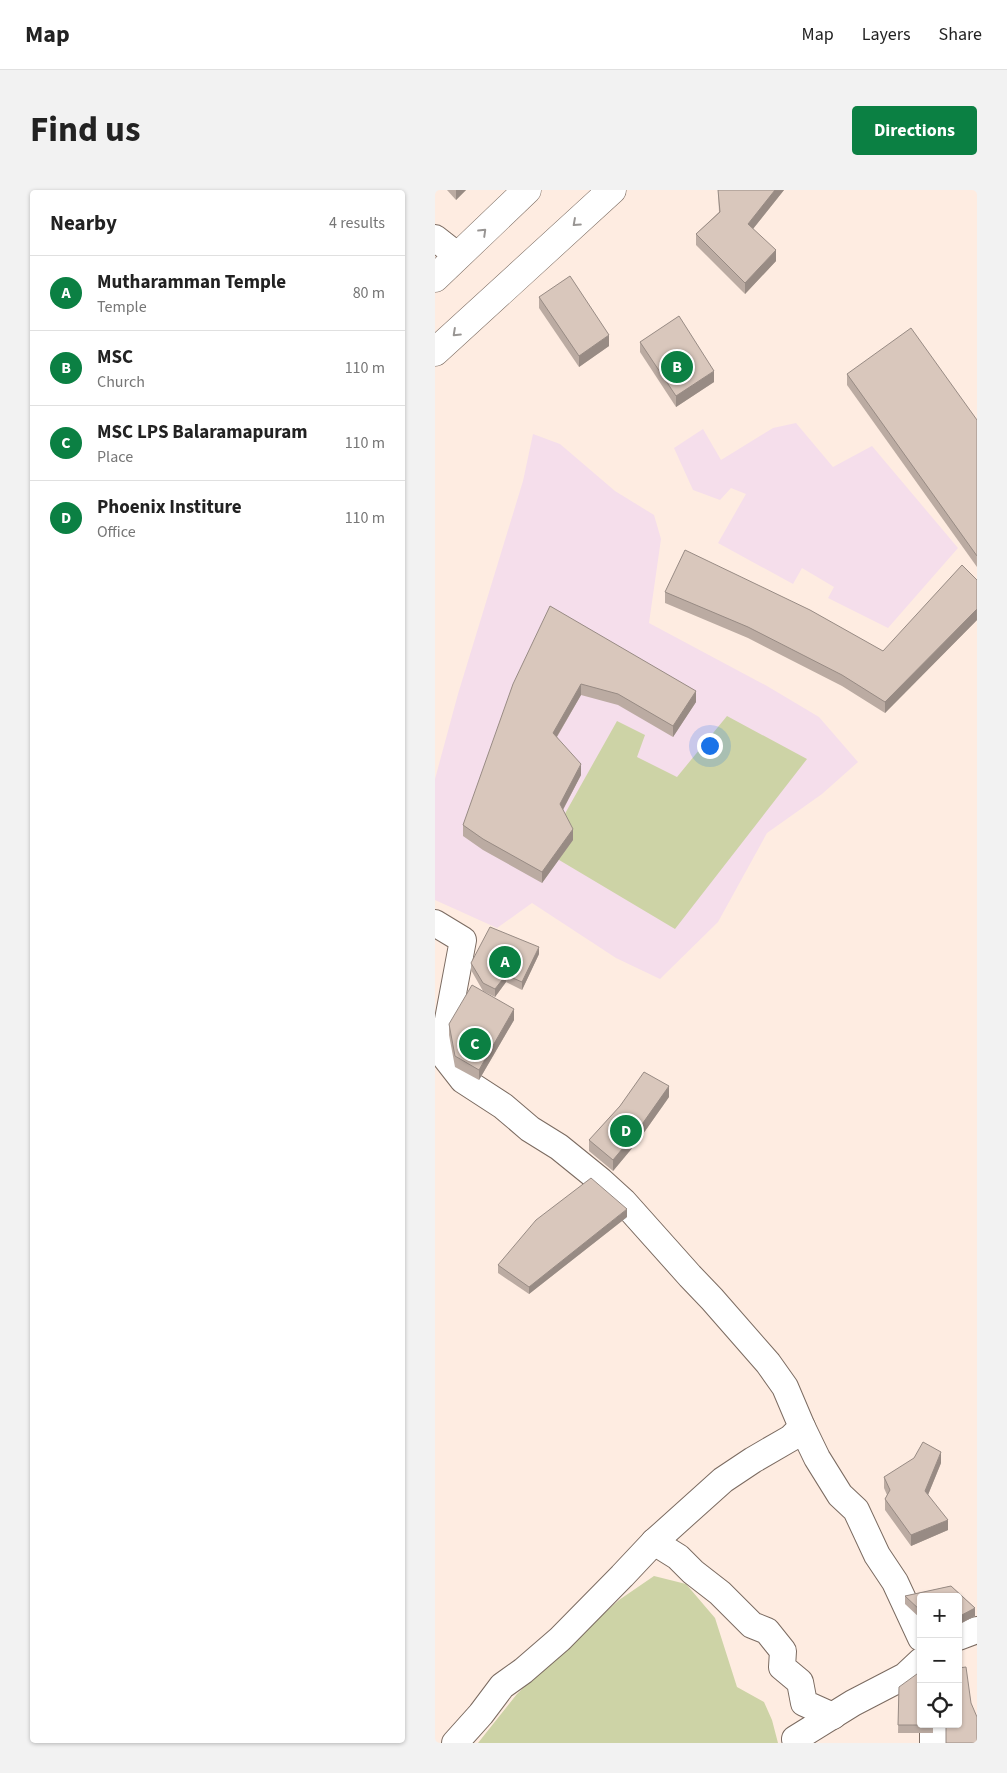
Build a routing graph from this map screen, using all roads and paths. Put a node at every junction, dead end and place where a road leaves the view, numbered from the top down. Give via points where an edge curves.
1 (527, 190) edge
2 (612, 190) edge
3 (435, 238) edge
4 (458, 256) junction
5 (435, 278) edge
6 (435, 352) edge
7 (435, 923) edge
8 (440, 1062) edge
9 (801, 1427) junction
10 (654, 1542) junction
11 (917, 1629) edge
12 (977, 1630) edge
13 (962, 1636) edge
14 (917, 1665) edge
15 (833, 1716) junction
16 (933, 1728) edge
17 (795, 1739) dead end
18 (455, 1743) edge
19 (933, 1743) edge

4 -> 1 main road
2 -> 6 main road
3 - 4 street
4 - 5 main road
7 - 8 street via 463,940
8 - 9 street via 503,1106 529,1129 559,1147 623,1201 768,1362 785,1387
9 - 10 street via 791,1438 723,1480
9 - 11 street via 840,1495 856,1510
10 - 15 street via 678,1557 721,1593 752,1625 767,1631 783,1651 782,1667 800,1682 804,1703
10 - 18 street via 560,1638 502,1686
12 - 13 street
14 - 15 street via 905,1676
15 - 17 street
16 - 19 street

